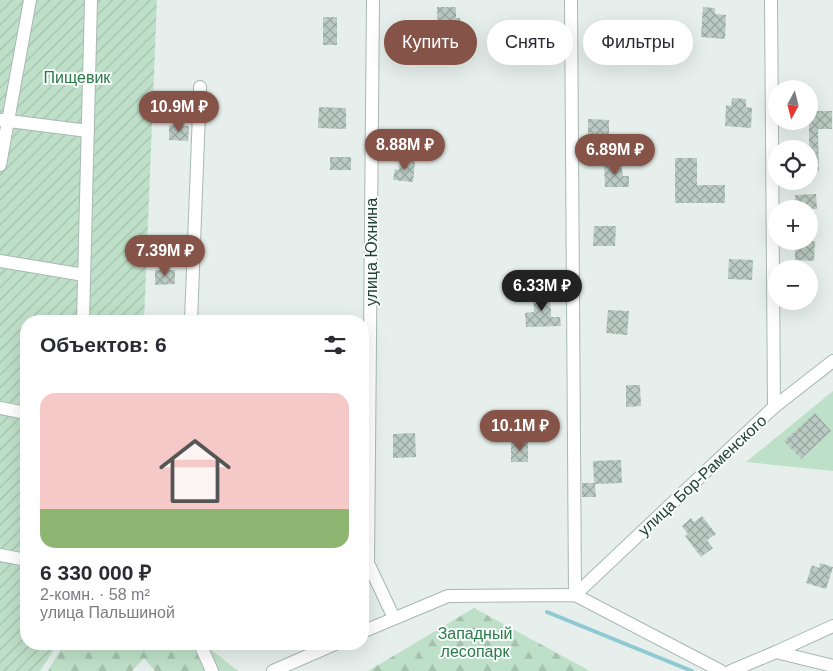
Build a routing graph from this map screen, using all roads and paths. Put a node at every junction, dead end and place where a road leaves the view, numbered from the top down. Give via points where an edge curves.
1 (30, 0) edge
2 (91, 0) edge
3 (373, 0) edge
4 (571, 0) edge
5 (771, 0) edge
6 (200, 87) dead end
7 (4, 121) edge
8 (88, 131) junction
9 (0, 165) edge
10 (0, 261) edge
11 (84, 275) junction
12 (83, 315) edge
13 (191, 315) edge
14 (833, 361) edge
15 (774, 407) junction
16 (0, 408) edge
17 (20, 412) edge
18 (369, 450) edge
19 (0, 555) edge
20 (20, 559) edge
21 (369, 565) edge
22 (575, 595) junction
23 (394, 618) junction
24 (833, 626) edge
25 (369, 629) edge
26 (203, 650) edge
27 (321, 650) edge
28 (776, 652) junction
29 (833, 666) edge
30 (212, 671) edge
31 (273, 671) edge
32 (720, 671) edge
33 (730, 671) edge

1 - 7 street
2 - 8 street
3 - 18 street, улица Юхнина
4 - 22 street
5 - 15 street
6 - 13 street
7 - 8 street
7 - 9 street
8 - 11 street
10 - 11 street
11 - 12 street
14 - 15 street, улица Бор-Раменского
15 - 22 street, улица Бор-Раменского
16 - 17 street
19 - 20 street
21 - 23 street, улица Юхнина
22 - 23 street via 448,596
22 - 32 street
23 - 25 street
24 - 28 street
26 - 30 street
27 - 31 street
28 - 29 street
28 - 33 street

